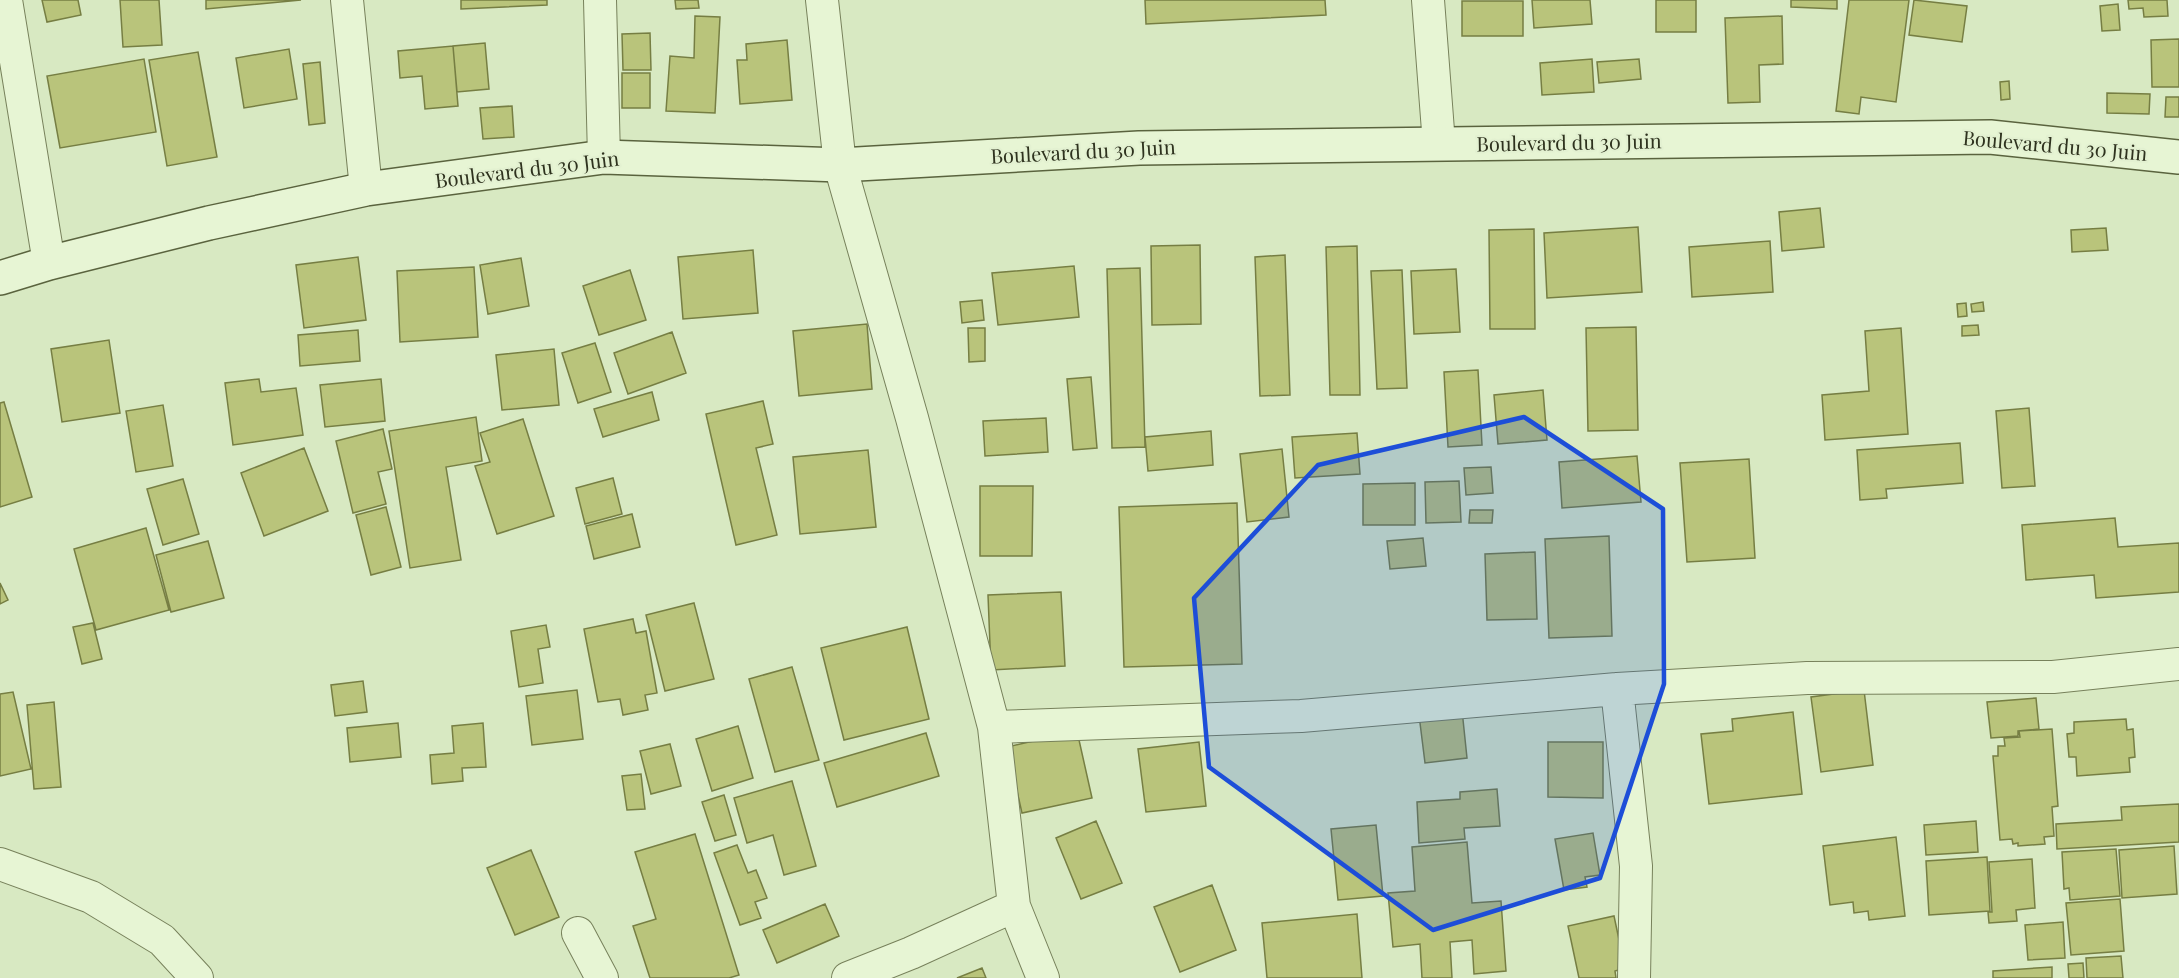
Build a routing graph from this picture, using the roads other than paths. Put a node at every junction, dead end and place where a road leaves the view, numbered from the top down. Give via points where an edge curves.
1 (6, 0) edge
2 (347, 0) edge
3 (600, 0) edge
4 (822, 0) edge
5 (1428, 0) edge
6 (1439, 144) junction
7 (604, 157) junction
8 (2179, 157) edge
9 (840, 165) junction
10 (366, 189) junction
11 (50, 262) junction
12 (0, 278) edge
13 (2179, 664) edge
14 (1617, 689) junction
15 (994, 727) junction
16 (0, 864) edge
17 (1014, 906) junction
18 (578, 933) dead end
19 (197, 978) edge
20 (602, 978) edge
21 (848, 978) edge
22 (1043, 978) edge
23 (1634, 978) edge

1 - 11 street
2 - 10 street
3 - 7 street
4 - 9 street
5 - 6 street
6 - 8 street, Boulevard du 30 Juin via 1990,137
6 - 9 street, Boulevard du 30 Juin via 1139,148
7 - 9 street, Boulevard du 30 Juin
7 - 10 street, Boulevard du 30 Juin
9 - 15 street
10 - 11 street, Boulevard du 30 Juin
11 - 12 street, Boulevard du 30 Juin
13 - 14 street via 2053,677 1807,678
14 - 15 street via 1301,716
14 - 23 street via 1636,866
15 - 17 street
16 - 19 street via 91,897 162,940
17 - 21 street
17 - 22 street
18 - 20 street

